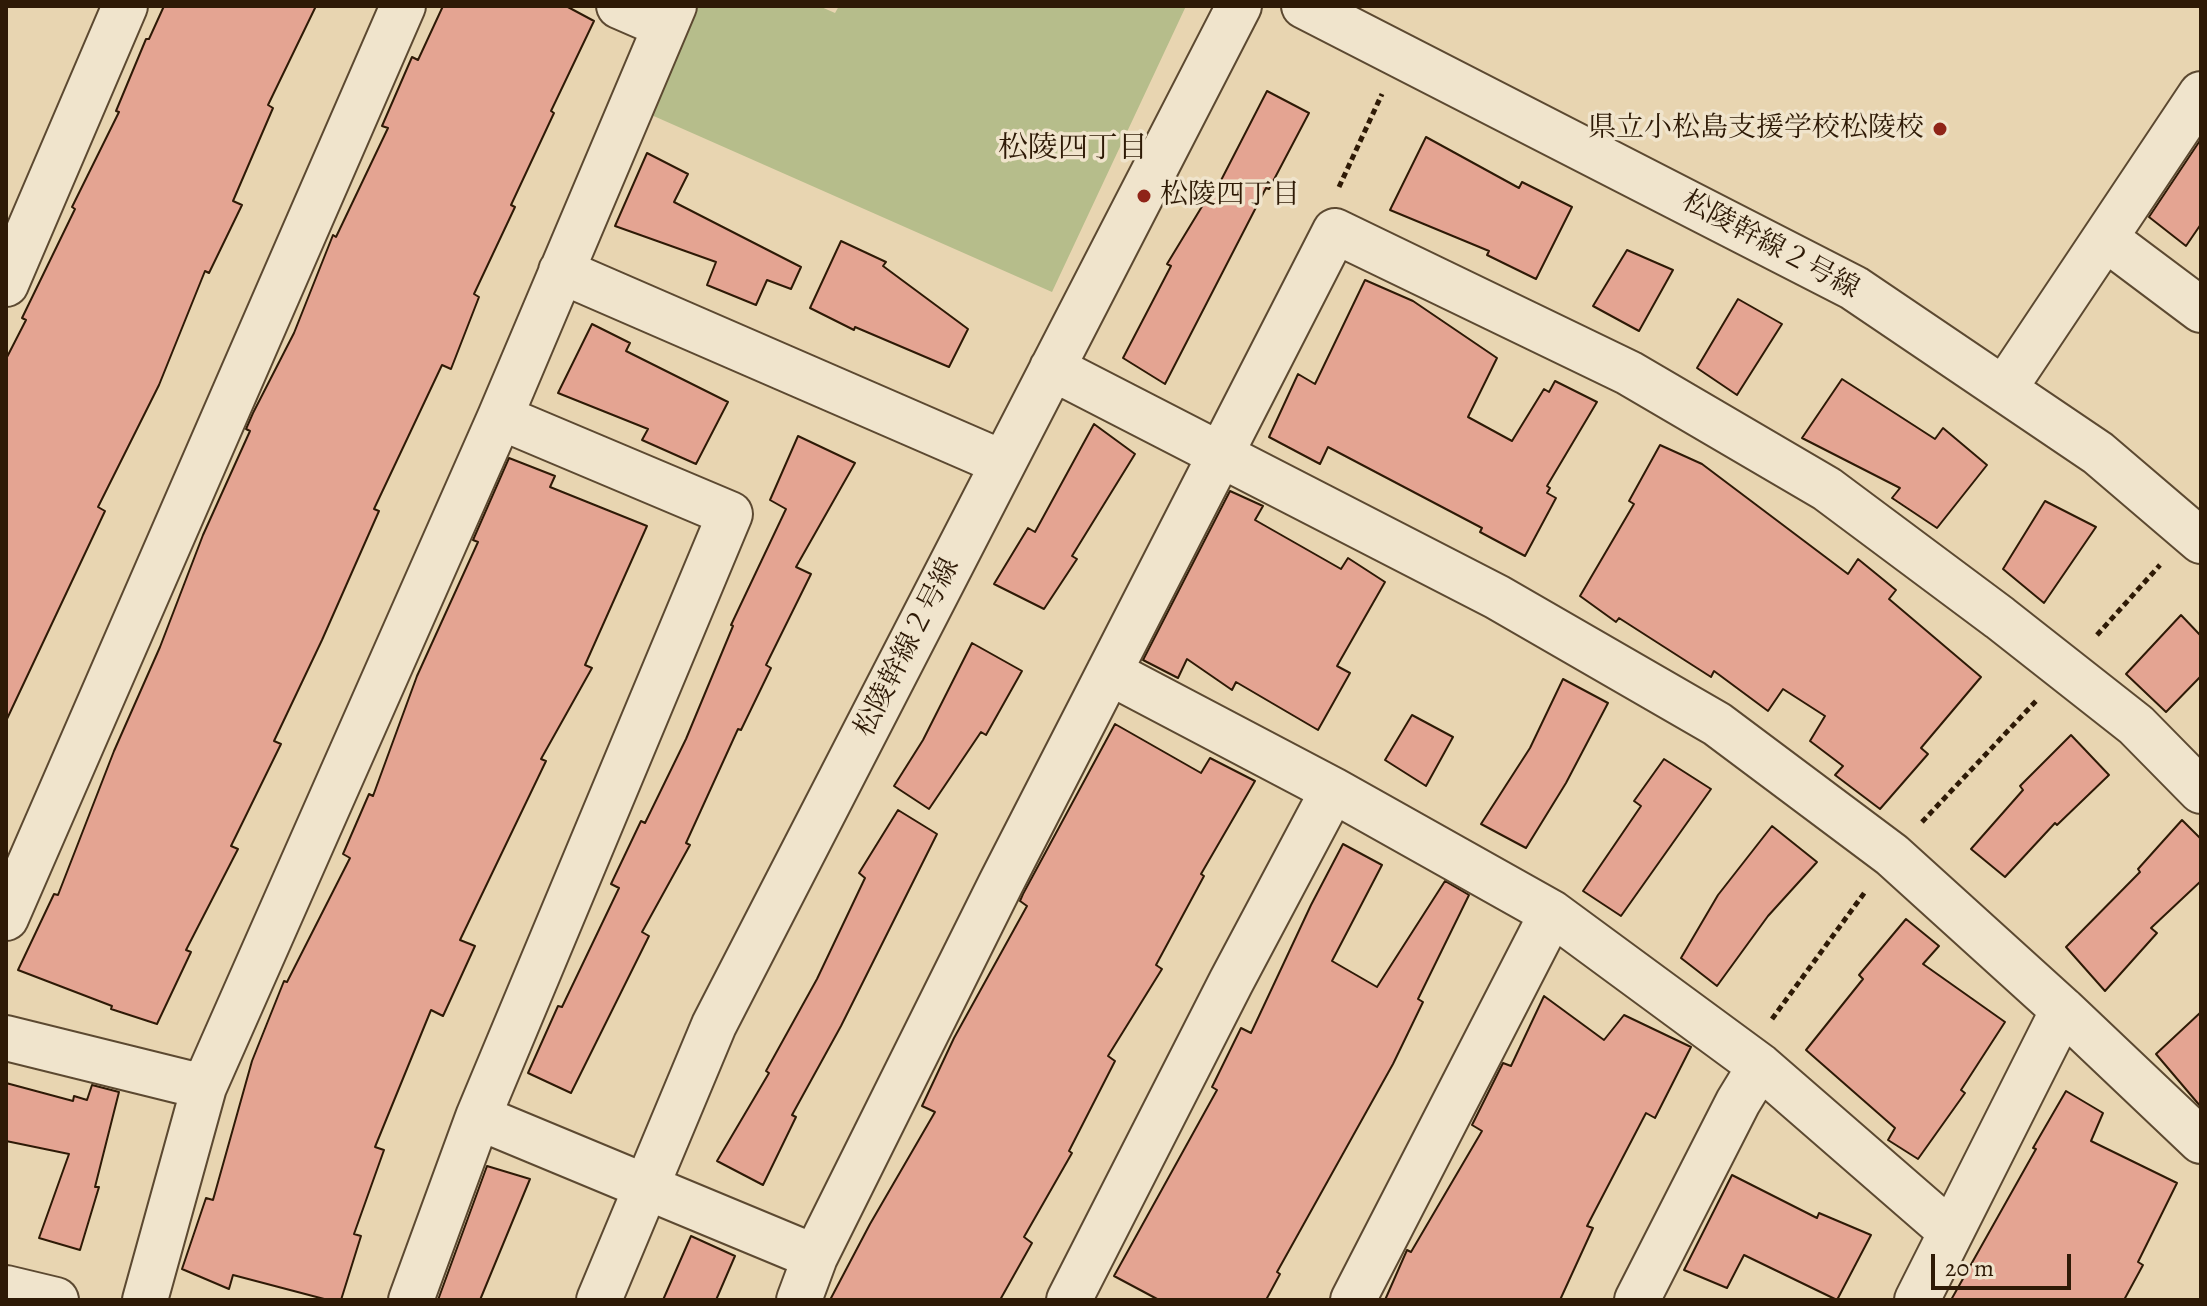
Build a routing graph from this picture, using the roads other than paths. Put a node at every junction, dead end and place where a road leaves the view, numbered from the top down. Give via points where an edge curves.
1 (125, 6) edge
2 (403, 6) edge
3 (619, 6) edge
4 (1239, 6) edge
5 (1304, 6) edge
6 (669, 16) edge
7 (2201, 94) edge
8 (2105, 238) junction
9 (561, 271) junction
10 (6, 284) edge
11 (2201, 310) edge
12 (1052, 368) junction
13 (2004, 389) junction
14 (500, 417) junction
15 (1220, 452) junction
16 (1003, 463) junction
17 (2196, 536) edge
18 (1109, 672) junction
19 (1333, 790) junction
20 (2201, 791) edge
21 (1552, 913) junction
22 (6, 918) edge
23 (2063, 1010) junction
24 (6, 1038) edge
25 (1760, 1066) junction
26 (204, 1087) junction
27 (478, 1117) junction
28 (2201, 1141) edge
29 (646, 1188) junction
30 (1951, 1232) junction
31 (815, 1257) junction
32 (6, 1288) edge
33 (56, 1300) edge
34 (145, 1300) edge
35 (411, 1300) edge
36 (599, 1300) edge
37 (799, 1300) edge
38 (1069, 1300) edge
39 (1353, 1300) edge
40 (1637, 1300) edge
41 (1917, 1300) edge

1 - 10 street
2 - 22 street
3 - 6 street
4 - 12 street, 松陵幹線２号線
5 - 13 street, 松陵幹線２号線 via 1854,288
6 - 9 street
7 - 8 street
8 - 11 street
8 - 13 street
9 - 14 street
9 - 16 street
12 - 15 street
12 - 16 street, 松陵幹線２号線
13 - 17 street, 松陵幹線２号線 via 2098,453
14 - 26 street
14 - 27 street via 730,514
15 - 18 street
15 - 20 street via 1335,231 1629,373 1827,489 2136,725
15 - 23 street via 1497,597 1717,724 1892,855
16 - 29 street, 松陵幹線２号線 via 714,1025
18 - 19 street
18 - 31 street
19 - 21 street
19 - 38 street
21 - 25 street
21 - 39 street
23 - 28 street
23 - 30 street
24 - 26 street
25 - 30 street
25 - 40 street
26 - 34 street
27 - 29 street
27 - 35 street
29 - 31 street
29 - 36 street, 松陵幹線２号線
30 - 41 street
31 - 37 street
32 - 33 street

